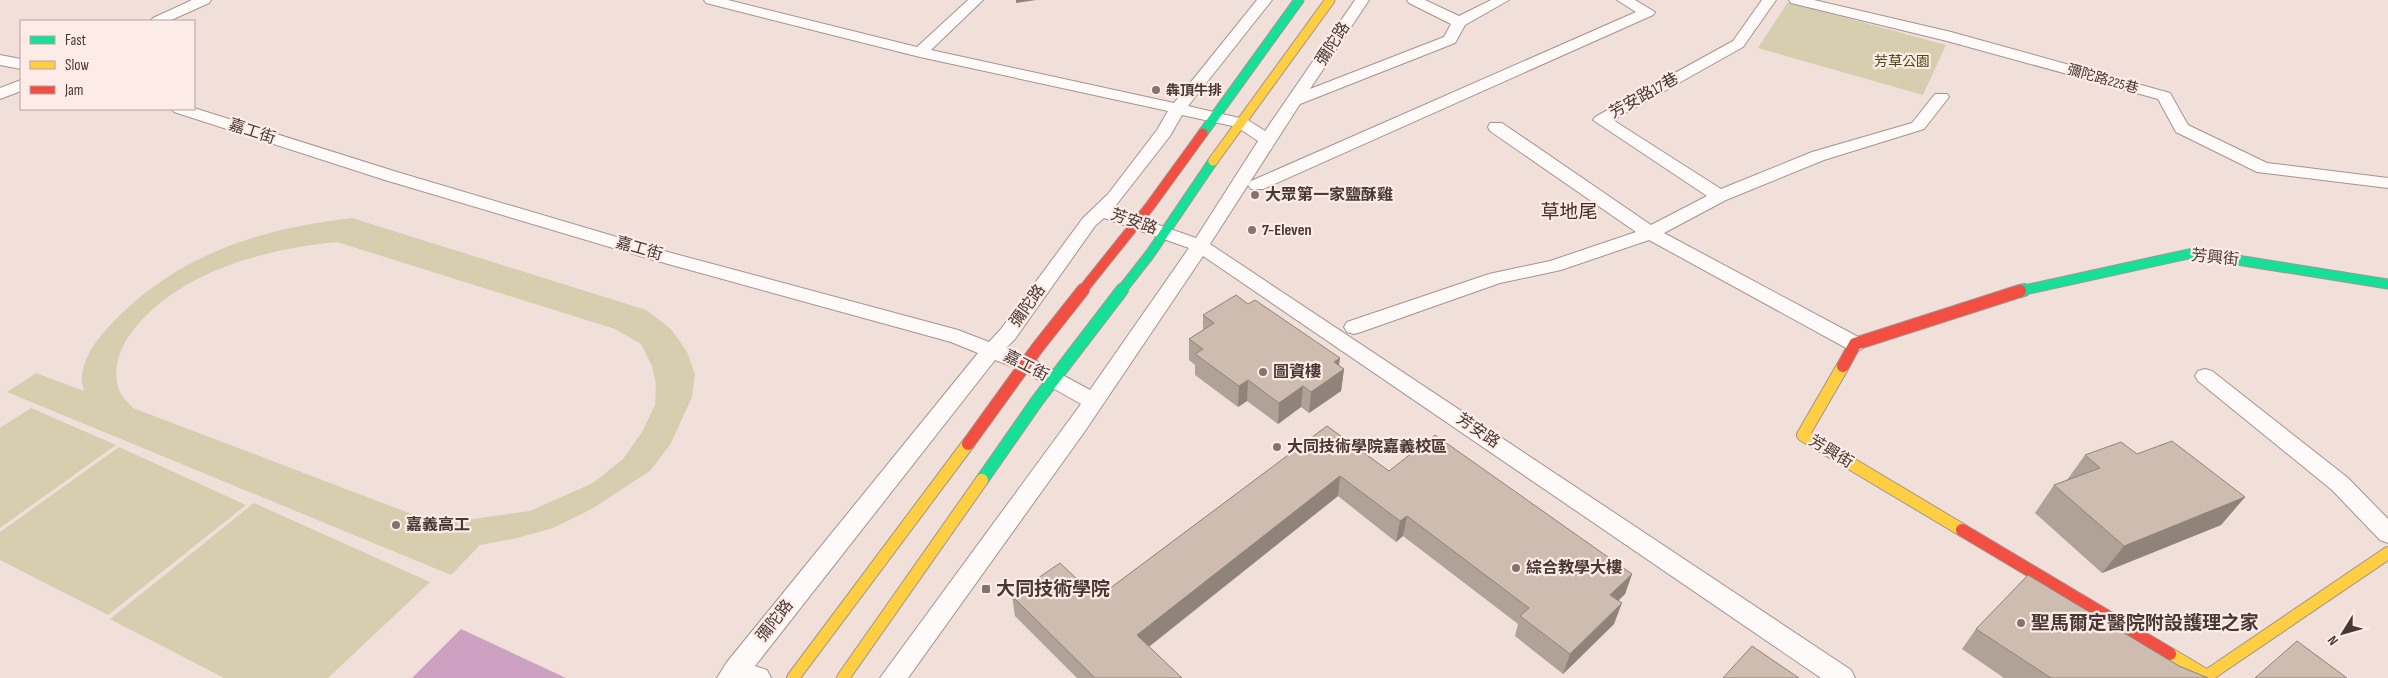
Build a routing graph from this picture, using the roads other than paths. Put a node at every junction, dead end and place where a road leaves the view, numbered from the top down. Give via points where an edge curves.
1 (204, 0) edge
2 (711, 0) edge
3 (976, 0) edge
4 (1265, 0) edge
5 (1299, 0) edge
6 (1330, 0) edge
7 (1362, 0) edge
8 (1414, 0) edge
9 (1502, 0) edge
10 (1624, 0) edge
11 (1768, 0) edge
12 (1796, 0) edge
13 (160, 20) edge
14 (1459, 22) junction
15 (920, 52) junction
16 (0, 60) edge
17 (20, 64) edge
18 (20, 85) edge
19 (0, 94) edge
20 (1941, 97) dead end
21 (1296, 100) junction
22 (1178, 108) junction
23 (183, 110) edge
24 (1215, 117) junction
25 (1242, 123) junction
26 (1496, 127) dead end
27 (1268, 140) junction
28 (2388, 183) edge
29 (1257, 185) dead end
30 (1720, 196) junction
31 (1101, 210) junction
32 (1136, 224) junction
33 (1164, 232) junction
34 (1650, 233) junction
35 (1200, 246) junction
36 (2388, 284) edge
37 (1354, 327) dead end
38 (1855, 344) junction
39 (994, 350) junction
40 (1026, 364) junction
41 (2205, 376) dead end
42 (1054, 380) junction
43 (1093, 401) junction
44 (2388, 534) edge
45 (2388, 553) edge
46 (742, 675) edge
47 (793, 678) edge
48 (843, 678) edge
49 (893, 678) edge
50 (1842, 678) edge

1 - 13 street
2 - 15 street
3 - 15 street
4 - 22 street, 彌陀路
5 - 24 street, 彌陀路
6 - 25 street, 彌陀路
7 - 21 street, 彌陀路
8 - 14 street
9 - 14 street
10 - 29 street via 1648,12
11 - 30 street, 芳安路17巷 via 1738,44 1601,120
12 - 28 street, 彌陀路225巷 via 1950,37 2164,96 2182,128 2264,168
14 - 21 street via 1450,40
15 - 22 street
16 - 17 street
18 - 19 street
20 - 30 street via 1918,126 1818,156
21 - 27 street, 彌陀路
22 - 24 street
22 - 31 street, 彌陀路 via 1114,198
23 - 39 street, 嘉工街 via 656,255 958,337
24 - 25 street
24 - 32 street, 彌陀路
25 - 27 street
25 - 33 street, 彌陀路
26 - 34 street
27 - 35 street, 彌陀路
30 - 34 street
31 - 32 street, 芳安路
31 - 39 street, 彌陀路
32 - 33 street, 芳安路
32 - 40 street, 彌陀路
33 - 35 street, 芳安路
33 - 42 street, 彌陀路
34 - 37 street via 1554,266 1496,278
34 - 38 street
35 - 43 street, 彌陀路
35 - 50 street, 芳安路
36 - 38 street, 芳興街 via 2193,253 2010,293
38 - 45 street, 芳興街 via 1803,435 2207,676
39 - 40 street, 嘉工街
39 - 46 street, 彌陀路 via 966,380
40 - 42 street, 嘉工街
40 - 47 street, 彌陀路
41 - 44 street via 2340,484
42 - 43 street, 嘉工街
42 - 48 street, 彌陀路
43 - 49 street, 彌陀路

